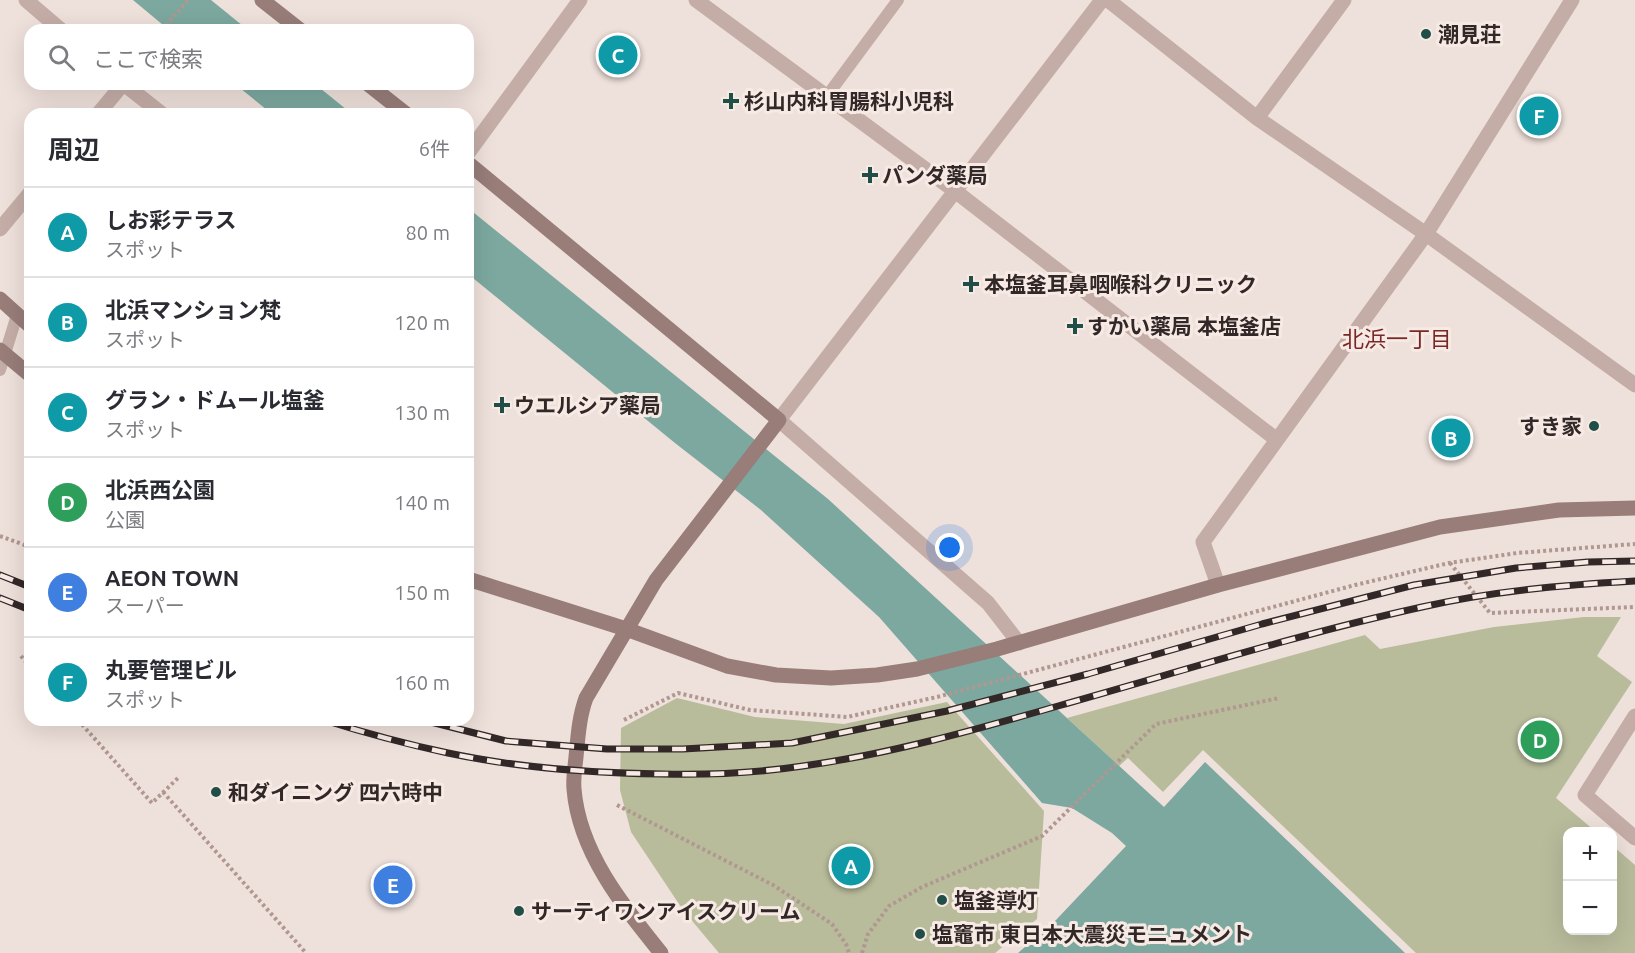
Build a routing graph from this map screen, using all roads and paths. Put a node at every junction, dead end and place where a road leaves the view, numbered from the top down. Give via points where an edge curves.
1 (26, 0) edge
2 (188, 0) edge
3 (262, 0) edge
4 (580, 0) edge
5 (696, 0) edge
6 (898, 0) edge
7 (1102, 0) edge
8 (1108, 0) edge
9 (1344, 0) edge
10 (1572, 0) edge
11 (54, 24) edge
12 (167, 24) edge
13 (292, 24) edge
14 (119, 90) edge
15 (132, 90) edge
16 (376, 90) edge
17 (827, 96) junction
18 (103, 108) edge
19 (154, 108) edge
20 (399, 108) edge
21 (1257, 118) junction
22 (474, 145) edge
23 (474, 168) edge
24 (955, 191) junction
25 (24, 200) edge
26 (0, 229) edge
27 (1426, 234) junction
28 (0, 299) edge
29 (17, 315) junction
30 (24, 321) edge
31 (2, 353) edge
32 (0, 370) edge
33 (24, 370) edge
34 (1635, 385) edge
35 (779, 420) junction
36 (1276, 440) junction
37 (1635, 508) edge
38 (0, 536) edge
39 (1635, 544) edge
40 (24, 545) edge
41 (1449, 563) junction
42 (474, 581) edge
43 (1218, 585) junction
44 (1635, 606) edge
45 (626, 629) junction
46 (1019, 643) junction
47 (21, 657) dead end
48 (24, 660) edge
49 (1279, 698) dead end
50 (1635, 716) edge
51 (624, 720) dead end
52 (83, 726) edge
53 (179, 777) dead end
54 (163, 792) junction
55 (617, 805) dead end
56 (1635, 838) edge
57 (306, 953) edge
58 (661, 953) edge
59 (849, 953) edge
60 (862, 953) edge

1 - 11 street
2 - 12 path
3 - 13 street
4 - 22 street
5 - 17 street
6 - 17 lane
7 - 24 street
8 - 21 street
9 - 21 street
10 - 27 street
14 - 18 street
15 - 19 street
16 - 20 street
17 - 24 street
21 - 27 street
23 - 35 street
24 - 35 street
24 - 36 street
25 - 26 street
27 - 34 street
27 - 36 street
28 - 29 street
29 - 30 street
29 - 31 lane
31 - 32 lane
31 - 33 street
35 - 45 street via 656,580
35 - 46 street via 988,603
36 - 43 street via 1203,542
37 - 43 street via 1559,510 1440,527
38 - 40 path
39 - 41 path via 1517,553
41 - 44 path via 1491,614
41 - 51 path via 847,717 750,710 678,693
42 - 45 street
43 - 46 street
45 - 46 street via 727,666 776,675 831,678 917,669
45 - 58 street via 582,710 574,788 580,824 602,872
47 - 48 path
49 - 60 path via 1156,724 1042,836 889,906 868,934
50 - 56 street via 1585,795
52 - 54 path via 152,803
53 - 54 path
54 - 57 path
55 - 59 path via 773,885 832,924

